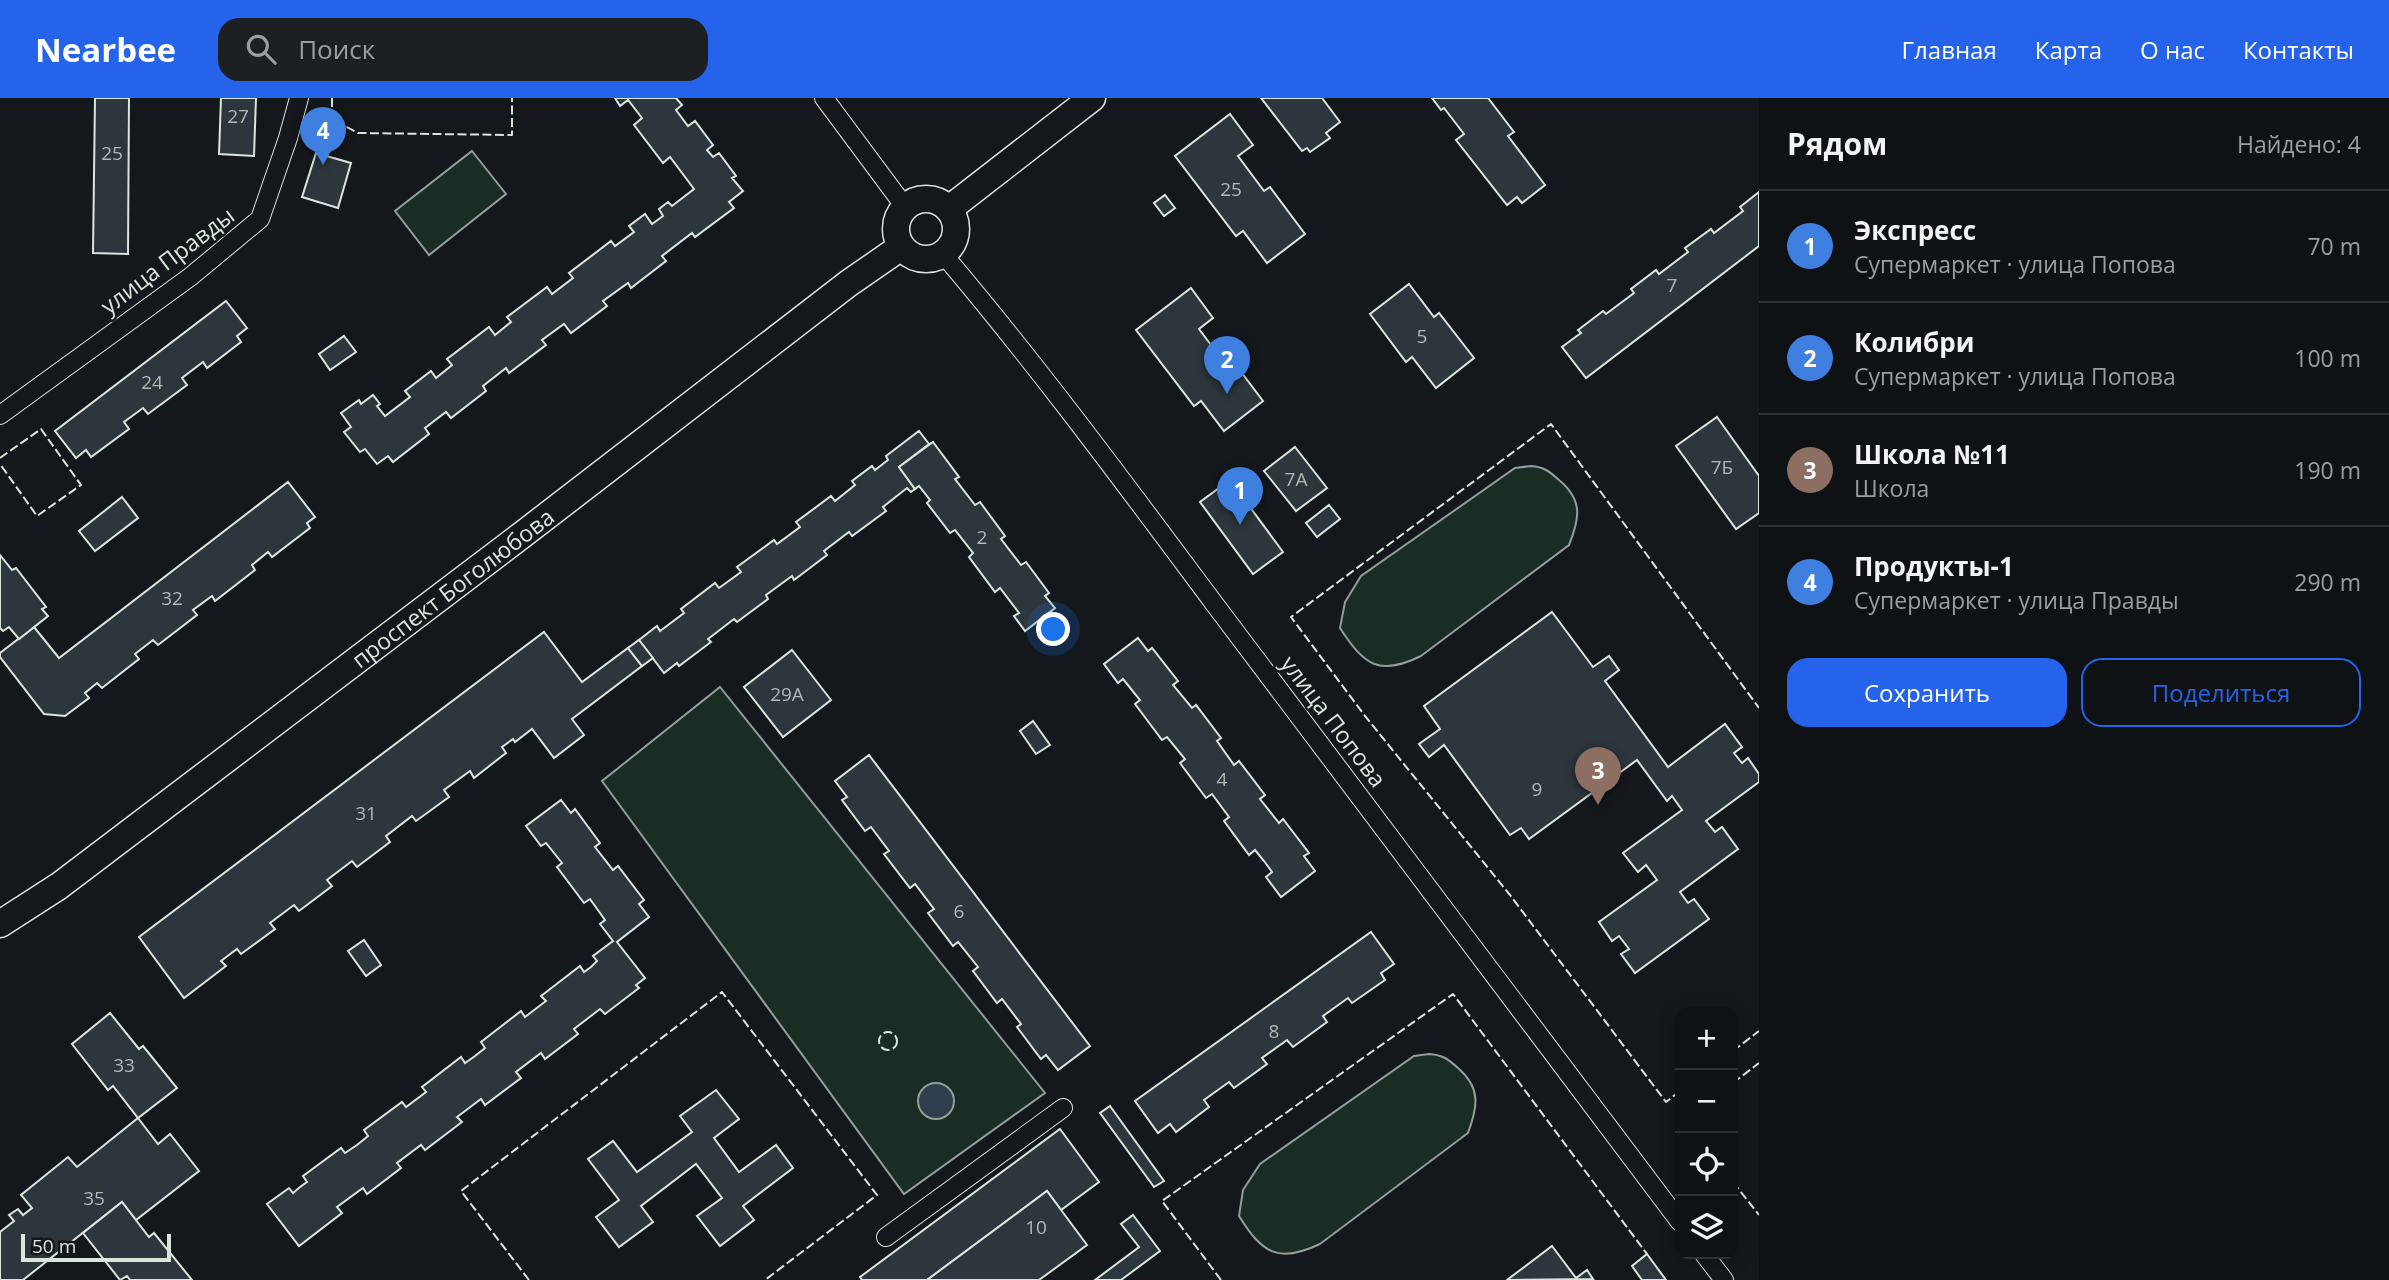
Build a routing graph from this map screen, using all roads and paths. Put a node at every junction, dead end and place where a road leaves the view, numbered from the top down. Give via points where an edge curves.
1 (299, 98) edge
2 (824, 98) edge
3 (1092, 98) edge
4 (905, 207) junction
5 (949, 209) junction
6 (901, 247) junction
7 (943, 254) junction
8 (0, 415) edge
9 (0, 923) edge
10 (1063, 1108) dead end
11 (1675, 1215) edge
12 (886, 1237) dead end
13 (1708, 1259) edge
14 (1724, 1280) edge

1 - 8 street, улица Правды via 260,219
2 - 4 street
3 - 5 main road
4 - 5 main road via 927,199
4 - 6 main road via 895,226
5 - 7 main road via 956,233
6 - 7 main road via 921,259
6 - 9 main road, проспект Боголюбова via 50,893
7 - 11 street, улица Попова via 1166,536
10 - 12 street
13 - 14 street

